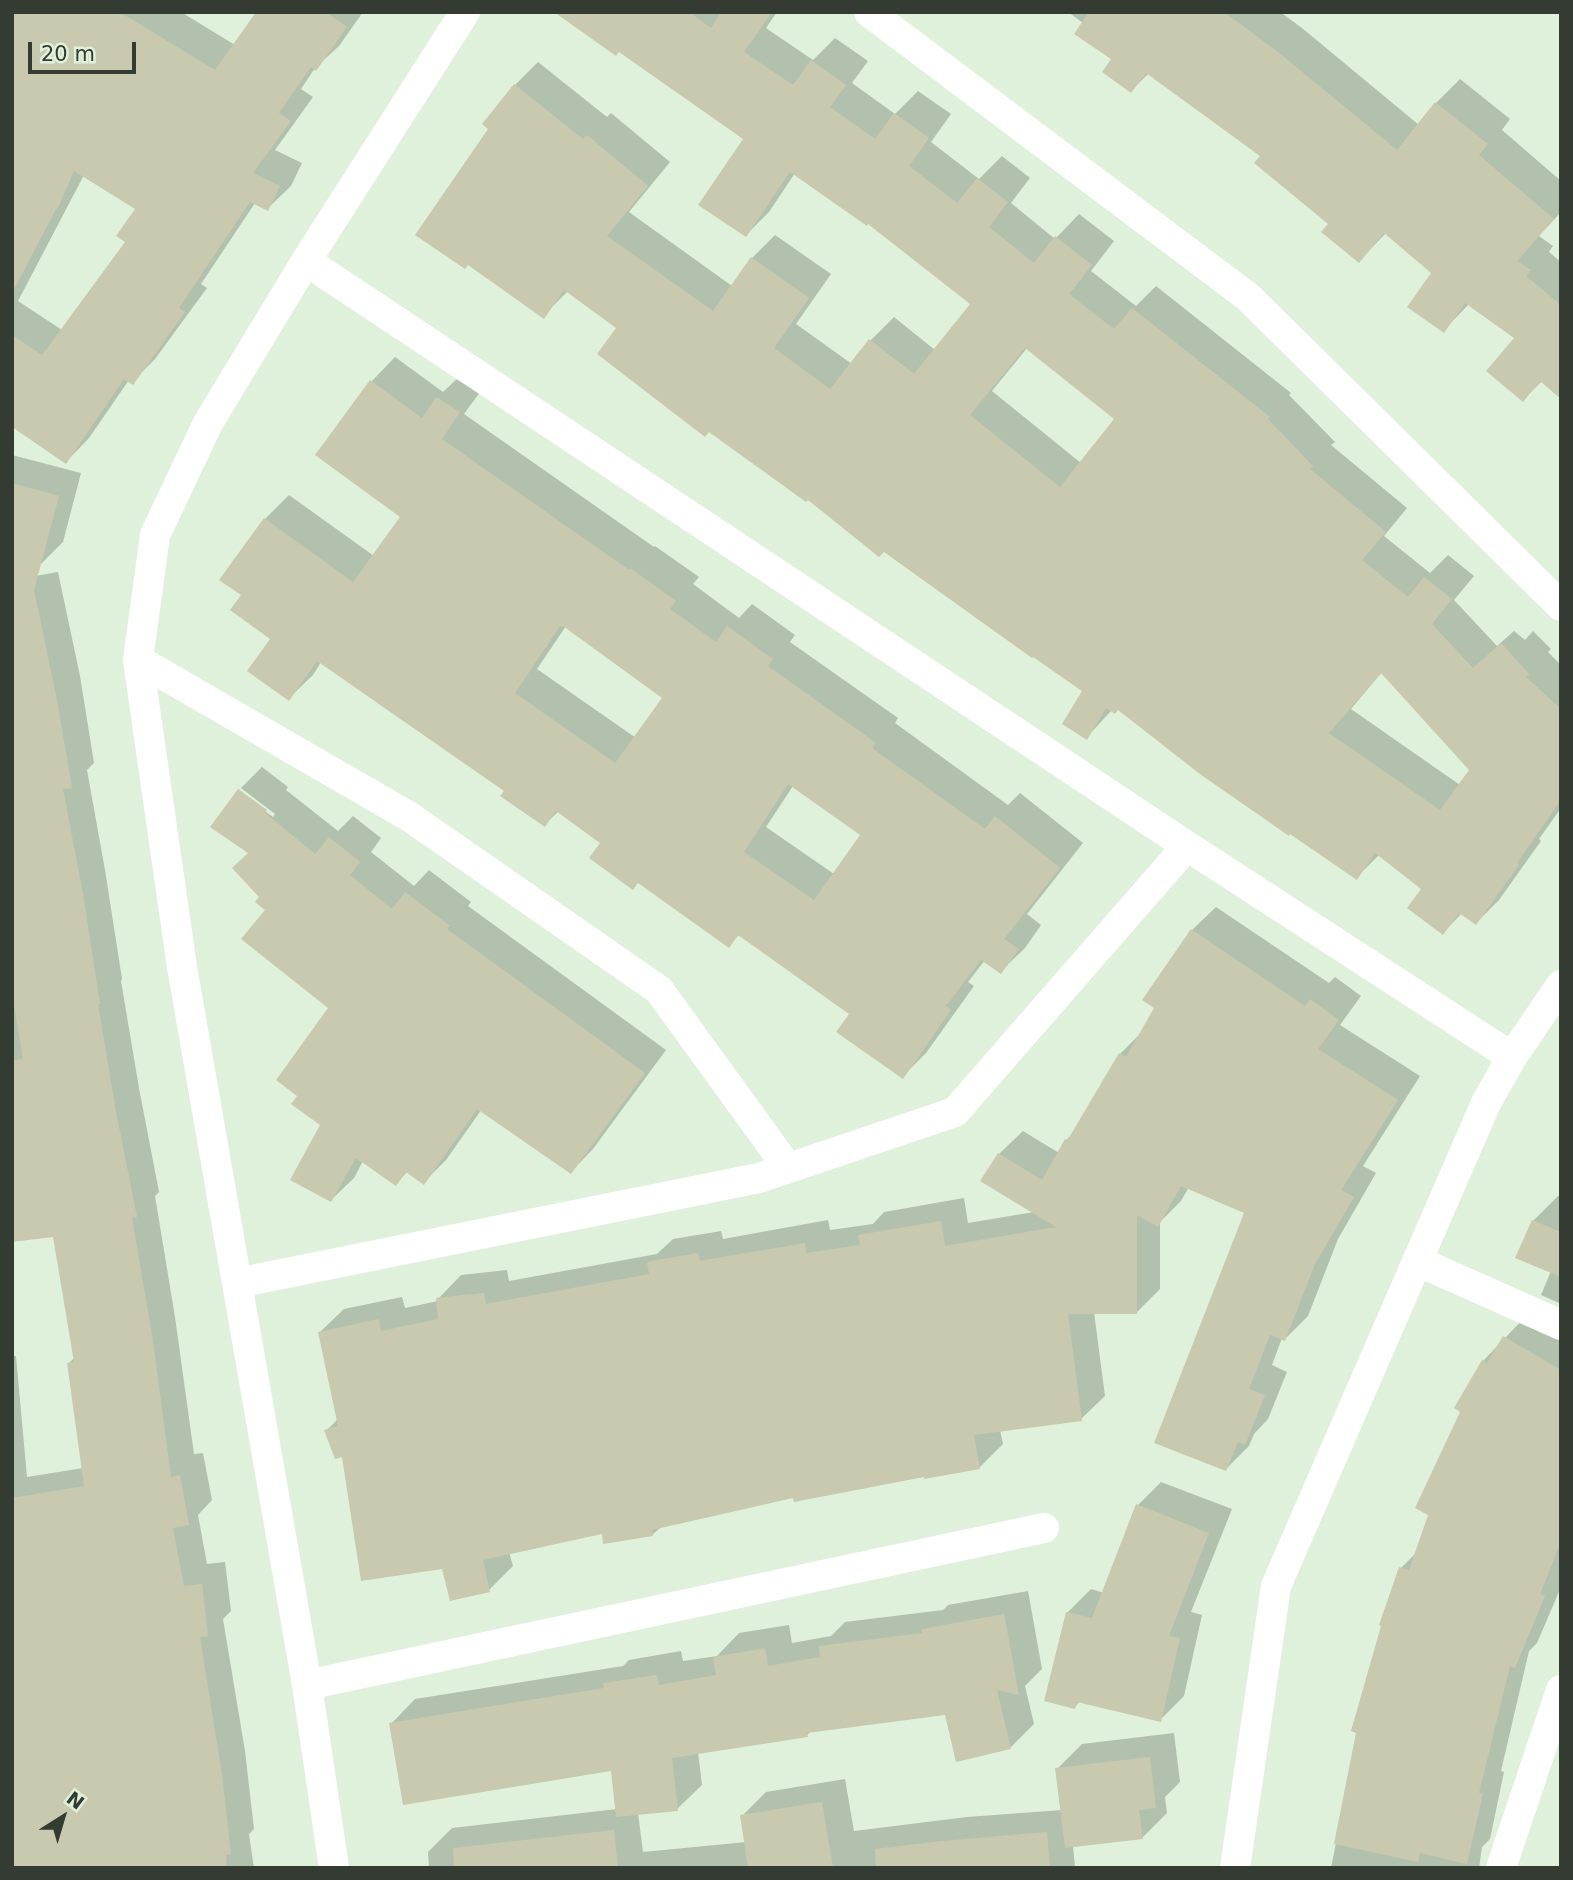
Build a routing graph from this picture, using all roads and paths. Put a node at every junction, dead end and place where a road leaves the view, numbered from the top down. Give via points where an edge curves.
1 (466, 12) edge
2 (869, 12) edge
3 (306, 261) junction
4 (1561, 606) edge
5 (138, 660) junction
6 (1187, 846) junction
7 (1561, 985) edge
8 (1512, 1057) junction
9 (788, 1168) junction
10 (1417, 1261) junction
11 (237, 1283) junction
12 (1561, 1325) edge
13 (1044, 1528) dead end
14 (307, 1685) junction
15 (1561, 1690) edge
16 (334, 1868) edge
17 (1235, 1868) edge
18 (1501, 1868) edge

1 - 3 street
2 - 4 street via 1248,297
3 - 5 street via 208,424 155,535
3 - 6 street
5 - 9 street via 410,817 659,990
5 - 11 street via 182,967
6 - 8 street
6 - 9 street via 955,1112
7 - 8 street
8 - 10 street via 1486,1103
9 - 11 street via 759,1178
10 - 12 street
10 - 17 street via 1276,1586
11 - 14 street
13 - 14 street
14 - 16 street
15 - 18 street

